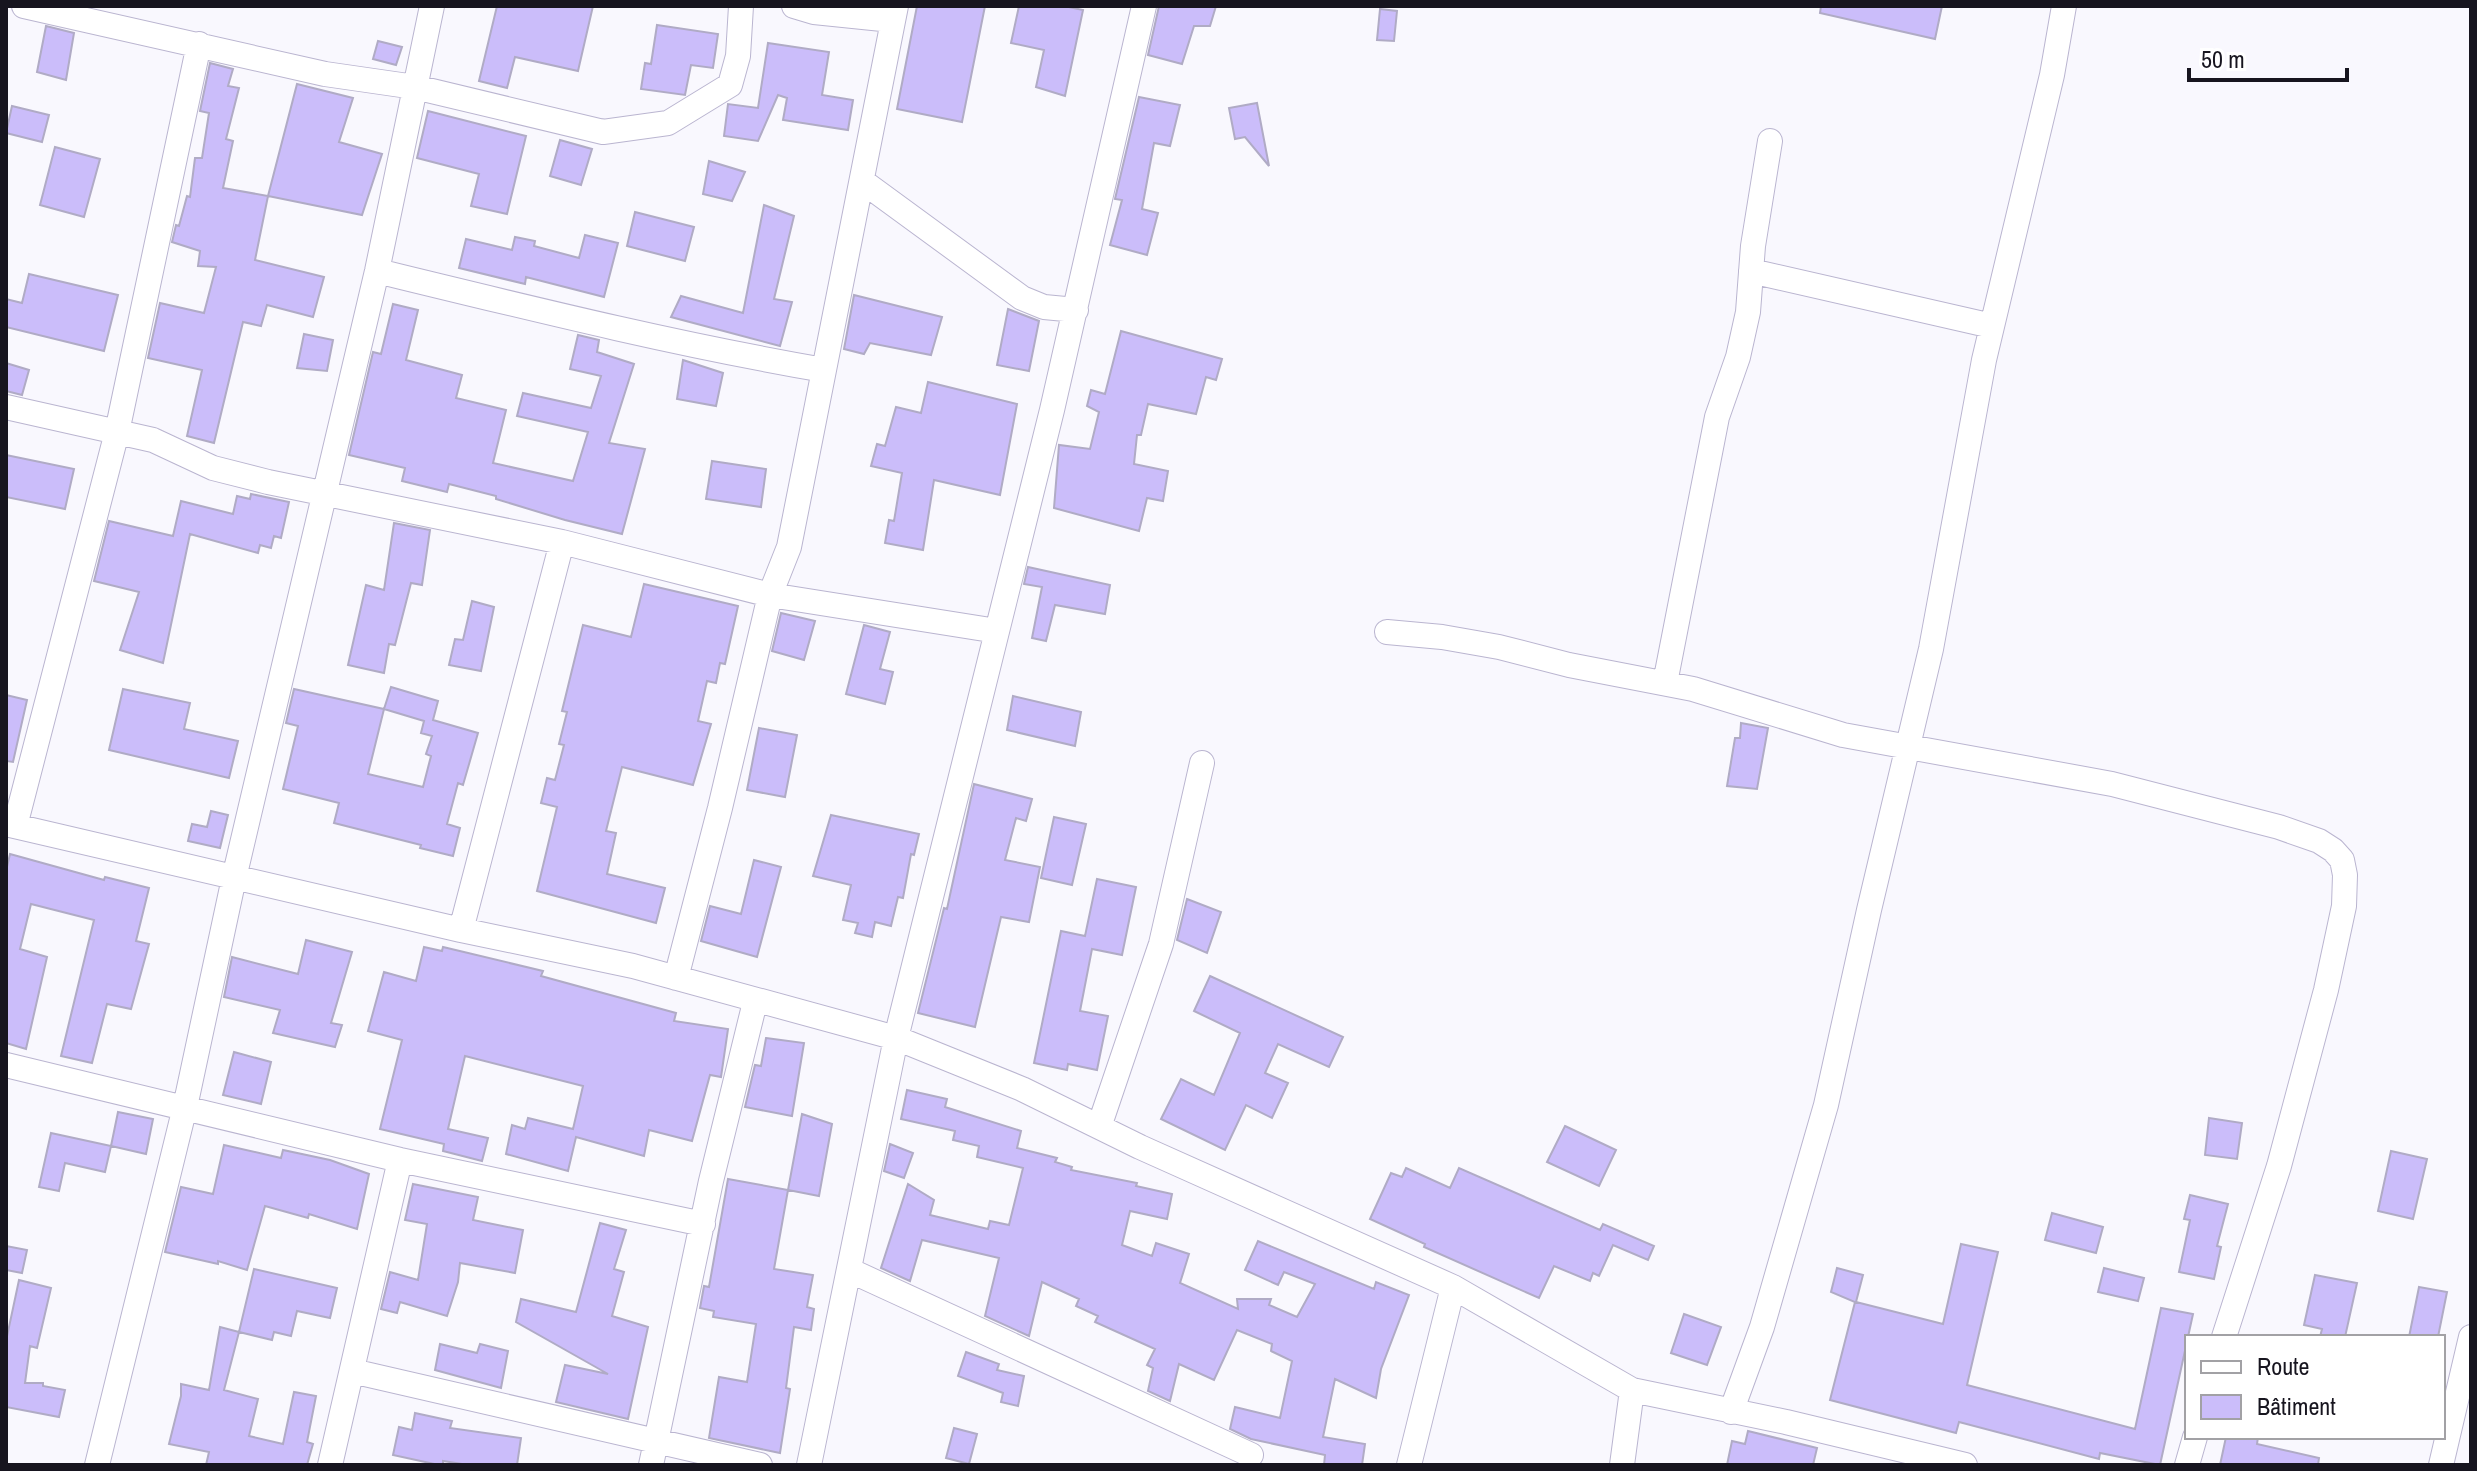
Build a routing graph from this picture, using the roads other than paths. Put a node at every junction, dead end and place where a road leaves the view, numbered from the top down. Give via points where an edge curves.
1 (24, 6) edge
2 (432, 6) edge
3 (741, 6) edge
4 (794, 6) edge
5 (1144, 6) edge
6 (2064, 6) edge
7 (894, 13) edge
8 (199, 44) junction
9 (415, 87) junction
10 (1770, 141) dead end
11 (862, 181) junction
12 (377, 271) junction
13 (1751, 271) junction
14 (1076, 310) junction
15 (1992, 326) junction
16 (824, 370) junction
17 (6, 407) edge
18 (117, 432) junction
19 (325, 492) junction
20 (562, 542) junction
21 (770, 595) junction
22 (997, 631) junction
23 (1387, 632) dead end
24 (1665, 683) junction
25 (1909, 746) junction
26 (1202, 763) dead end
27 (10, 825) edge
28 (234, 878) junction
29 (461, 930) junction
30 (676, 978) junction
31 (755, 1002) junction
32 (896, 1038) junction
33 (6, 1065) edge
34 (185, 1107) junction
35 (1099, 1127) junction
36 (400, 1160) junction
37 (703, 1224) junction
38 (849, 1270) junction
39 (1453, 1287) junction
40 (2225, 1335) edge
41 (2471, 1337) edge
42 (352, 1371) junction
43 (1632, 1390) junction
44 (1731, 1412) junction
45 (2194, 1439) edge
46 (654, 1453) edge
47 (1251, 1455) dead end
48 (1876, 1455) edge
49 (97, 1465) edge
50 (330, 1465) edge
51 (760, 1465) edge
52 (809, 1465) edge
53 (1409, 1465) edge
54 (1622, 1465) edge
55 (1965, 1465) edge
56 (2187, 1465) edge
57 (2441, 1465) edge

1 - 8 street
2 - 9 street
3 - 9 street via 730,85 668,123 603,132
4 - 7 street via 814,12
5 - 14 street
6 - 15 street
7 - 11 street
8 - 9 street via 325,74
8 - 18 street
9 - 12 street
10 - 13 street
11 - 14 street via 1022,298 1044,307
11 - 16 street
12 - 16 street via 593,324
12 - 19 street
13 - 15 street
13 - 24 street via 1748,312 1717,417
14 - 22 street
15 - 25 street
16 - 21 street via 789,547
17 - 18 street
18 - 19 street via 153,440 213,468
18 - 27 street
19 - 20 street
19 - 28 street
20 - 21 street
20 - 29 street
21 - 22 street
21 - 30 street
22 - 32 street
23 - 24 street via 1499,647
24 - 25 street via 1843,735
25 - 40 street via 2112,784 2264,823 2319,841 2342,860 2344,906 2326,990 2279,1166
25 - 44 street via 1826,1105 1762,1327
26 - 35 street via 1161,944
27 - 28 street
28 - 29 street
28 - 34 street
29 - 30 street
30 - 31 street
31 - 32 street
31 - 37 street
32 - 35 street
32 - 38 street
33 - 34 street
34 - 36 street
34 - 49 street
35 - 39 street
36 - 37 street
36 - 42 street
37 - 46 street
38 - 47 street
38 - 52 street
39 - 43 street
39 - 53 street
41 - 57 street
42 - 46 street
42 - 50 street
43 - 44 street
43 - 54 street
44 - 48 street
45 - 56 street
46 - 51 street
48 - 55 street

